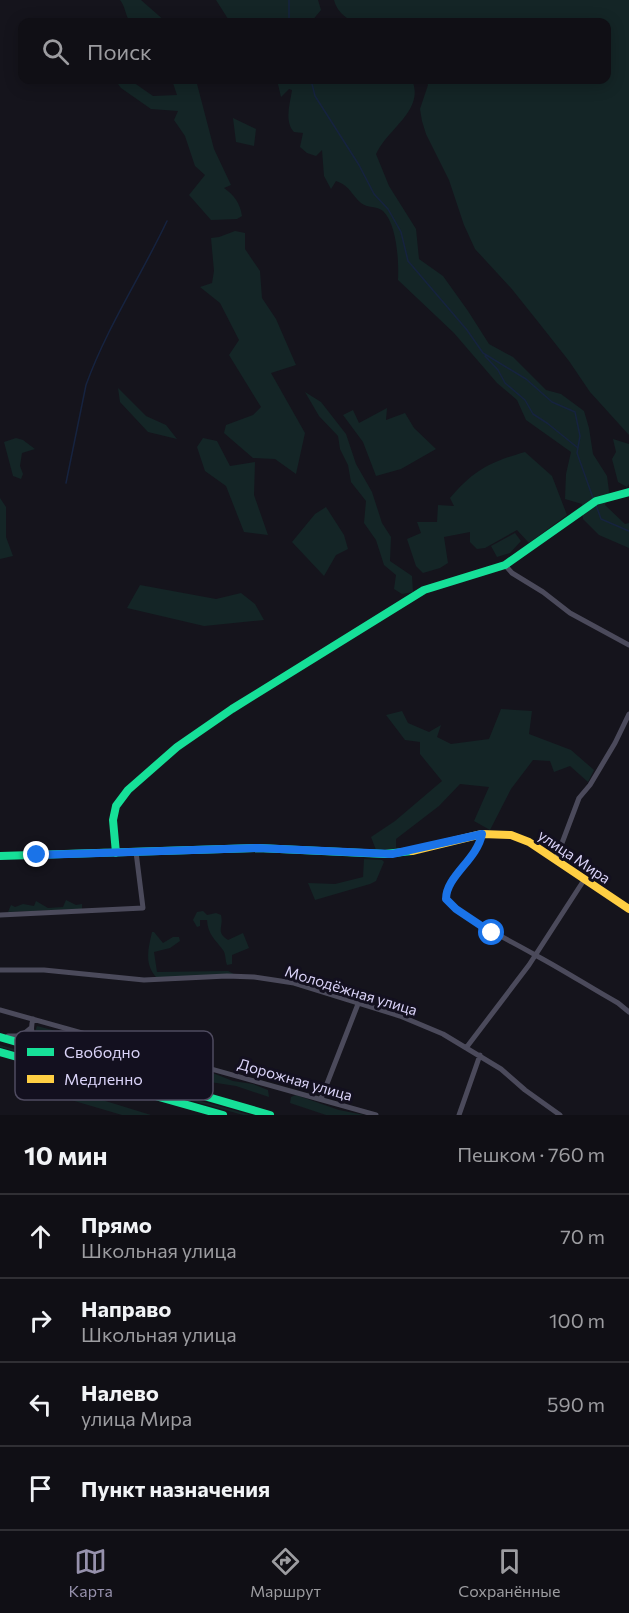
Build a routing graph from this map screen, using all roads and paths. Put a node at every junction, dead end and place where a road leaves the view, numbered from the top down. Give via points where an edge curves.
1 (629, 492) edge
2 (505, 565) junction
3 (629, 645) edge
4 (629, 714) edge
5 (482, 834) junction
6 (116, 852) junction
7 (136, 852) junction
8 (0, 856) edge
9 (556, 859) junction
10 (584, 880) junction
11 (629, 909) edge
12 (0, 915) edge
13 (535, 955) junction
14 (0, 970) edge
15 (358, 1004) junction
16 (0, 1010) edge
17 (629, 1012) edge
18 (33, 1019) junction
19 (31, 1028) junction
20 (27, 1031) edge
21 (32, 1031) edge
22 (76, 1031) edge
23 (0, 1036) edge
24 (15, 1041) edge
25 (466, 1048) junction
26 (480, 1055) junction
27 (213, 1069) edge
28 (213, 1098) edge
29 (321, 1099) junction
30 (170, 1100) edge
31 (223, 1115) edge
32 (270, 1115) edge
33 (376, 1115) edge
34 (459, 1115) edge
35 (560, 1115) edge

1 - 2 street via 594,503
2 - 3 street via 570,613
2 - 6 street via 424,590 341,639 177,747 128,790 116,806 112,820
4 - 9 street via 579,798
5 - 7 street, улица Мира via 392,854 258,848
5 - 9 street, улица Мира via 511,835
5 - 13 street via 477,850 446,892 446,899 492,933
6 - 7 street, улица Мира
6 - 8 street, улица Мира
7 - 12 street via 143,908
9 - 10 street, улица Мира
10 - 11 street, улица Мира
10 - 13 street
13 - 17 street
13 - 25 street
14 - 15 street, Молодёжная улица via 44,970 144,980 254,977 294,984
15 - 25 street, Молодёжная улица via 400,1016
15 - 29 street
16 - 18 street
18 - 19 street
18 - 22 street, Дорожная улица
19 - 20 street
19 - 21 street
23 - 24 street
25 - 26 street, Молодёжная улица
26 - 34 street
26 - 35 street, Молодёжная улица
27 - 29 street, Дорожная улица
28 - 32 street
29 - 33 street, Дорожная улица
30 - 31 street

